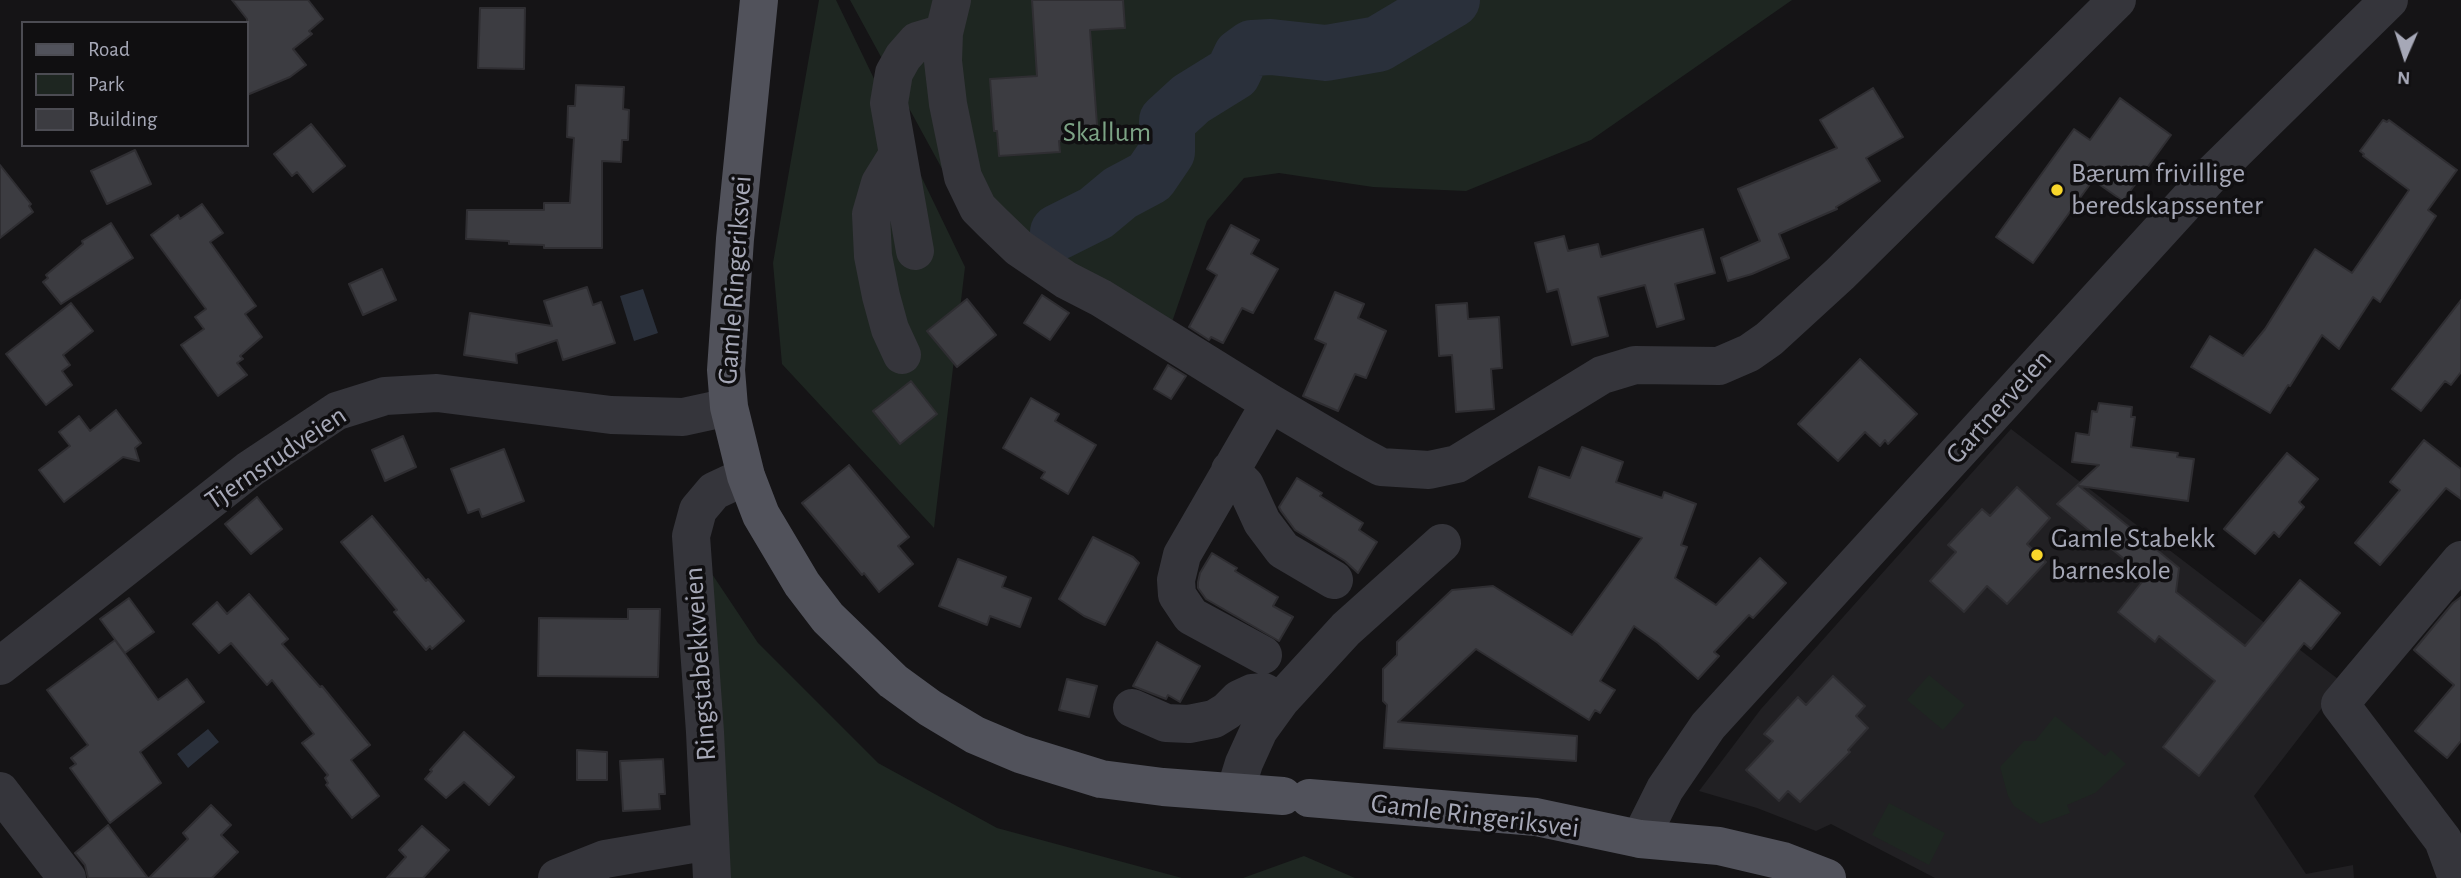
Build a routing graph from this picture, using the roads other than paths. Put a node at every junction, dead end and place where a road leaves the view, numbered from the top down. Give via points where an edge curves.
1 (759, 0) edge
2 (2117, 0) edge
3 (2389, 0) edge
4 (948, 16) edge
5 (898, 154) junction
6 (915, 251) dead end
7 (902, 355) dead end
8 (1270, 403) junction
9 (729, 407) junction
10 (1230, 470) junction
11 (746, 476) junction
12 (1442, 543) dead end
13 (2461, 560) edge
14 (1334, 580) dead end
15 (1263, 655) dead end
16 (0, 666) edge
17 (1280, 701) junction
18 (1132, 708) dead end
19 (0, 791) edge
20 (1235, 792) junction
21 (1640, 839) junction
22 (711, 859) edge
23 (67, 878) edge
24 (557, 878) edge
25 (1751, 878) edge
26 (1827, 878) edge
27 (2457, 878) edge

1 - 9 main road, Gamle Ringeriksvei via 726,337
2 - 8 street via 1840,274 1749,354 1719,366 1635,365 1602,375 1457,464 1429,470 1381,467
3 - 21 street, Gartnerveien via 2211,176 1709,726 1665,789
4 - 5 street via 917,41 894,73 889,103
4 - 8 street via 943,61 948,104 963,177 978,208 1019,248 1066,280
5 - 6 street
5 - 7 street via 880,183 871,214 881,296
8 - 10 street
9 - 11 main road, Gamle Ringeriksvei
9 - 16 street, Tjernsrudveien via 683,417 611,415 437,393 385,396 337,411 250,469
10 - 14 street via 1245,485 1262,522 1283,550
10 - 15 street via 1182,555 1177,596 1191,616
11 - 20 main road, Gamle Ringeriksvei via 761,515 828,618 892,681 930,708 975,735 1020,754 1101,779
11 - 22 street, Ringstabekkveien via 714,491 698,510 691,536
12 - 17 street via 1346,629
13 - 27 street via 2340,704 2443,840
17 - 18 street via 1264,692 1252,693 1214,719 1189,724 1166,723
17 - 20 street via 1259,730
19 - 23 street
20 - 21 main road, Gamle Ringeriksvei via 1536,817
21 - 25 main road, Gamle Ringeriksvei via 1703,865
21 - 26 main road, Gamle Ringeriksvei via 1719,846 1783,861
22 - 24 street via 605,859

